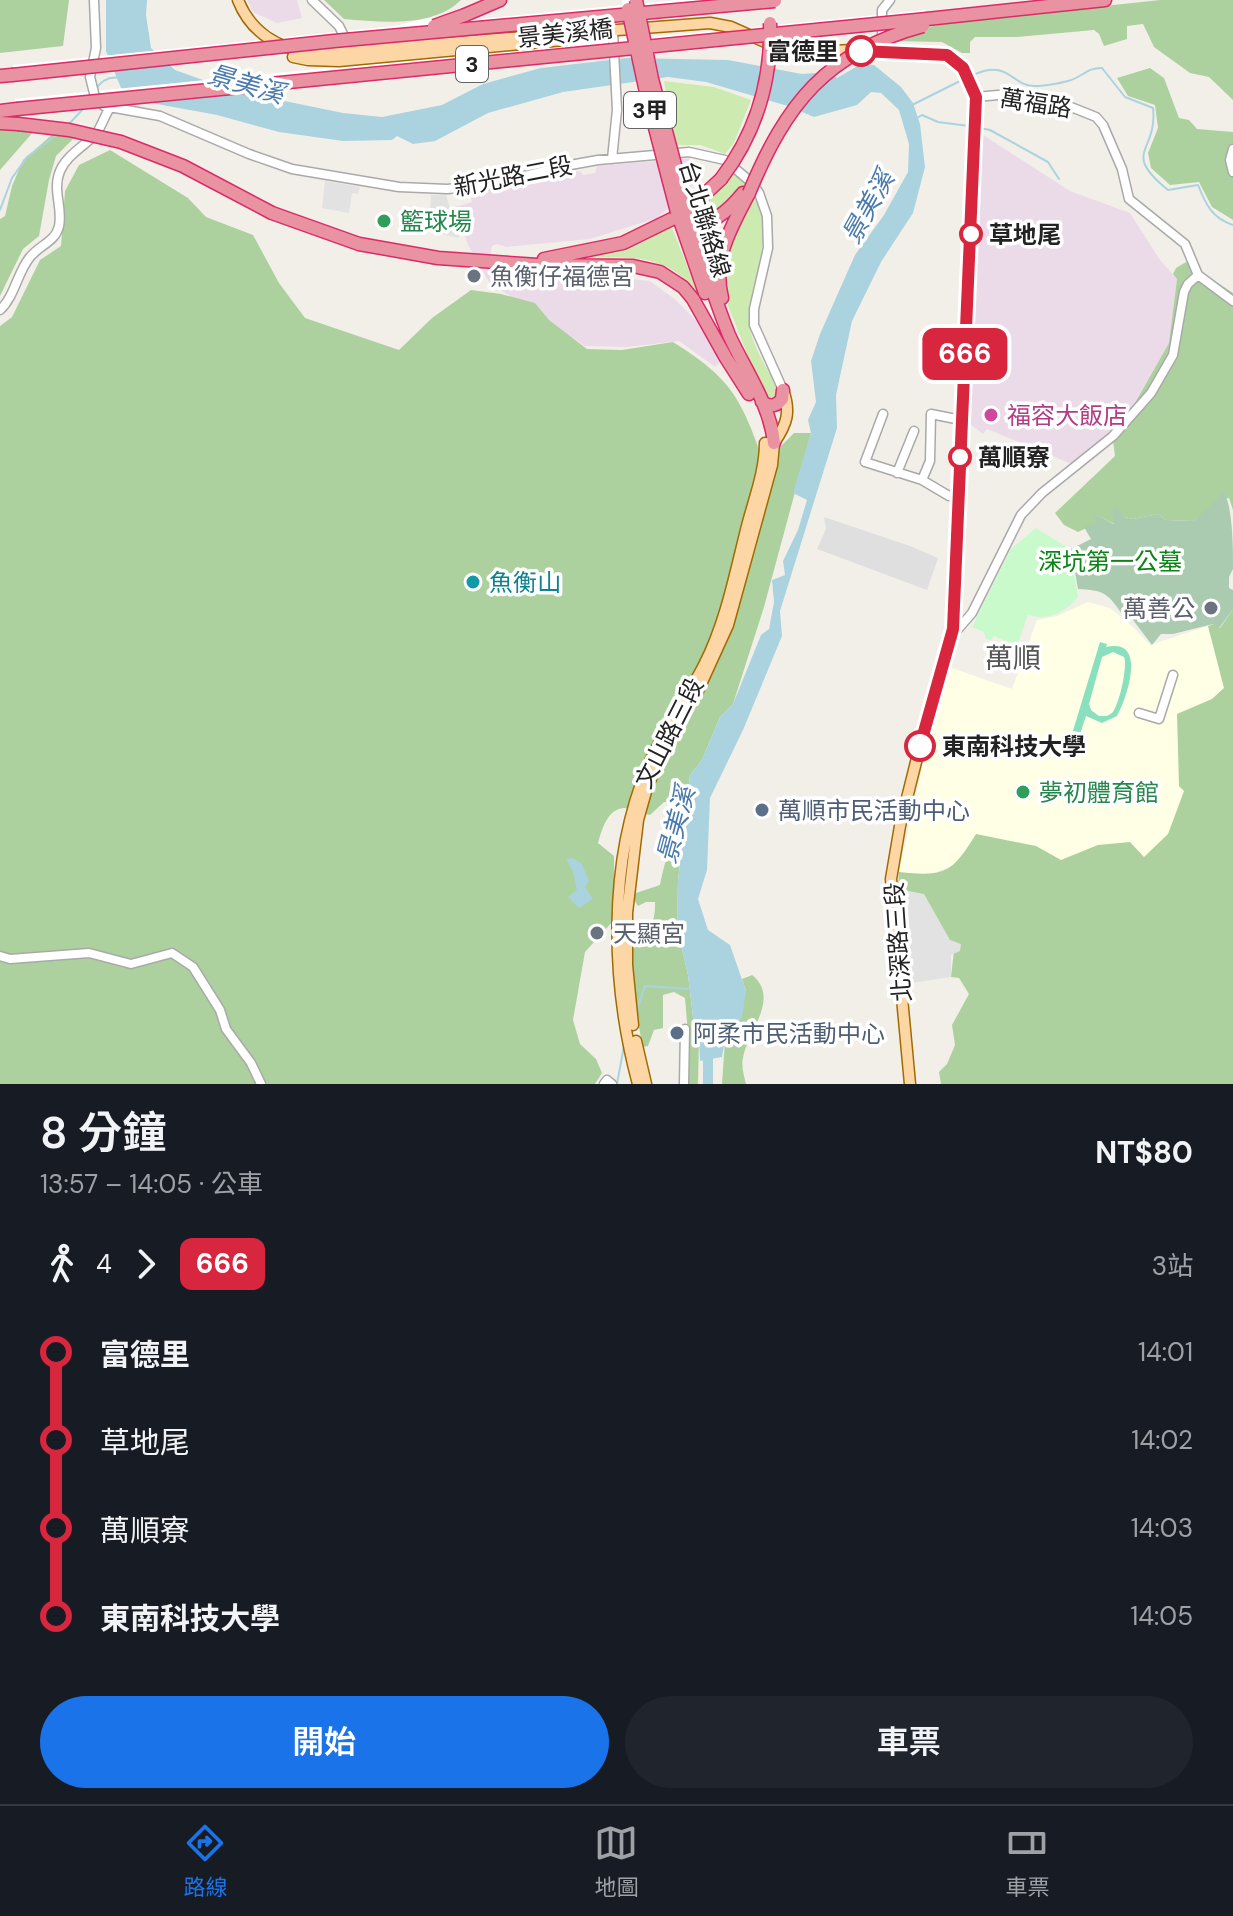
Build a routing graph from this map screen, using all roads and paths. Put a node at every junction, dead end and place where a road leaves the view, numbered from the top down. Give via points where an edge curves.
1 (94, 0) edge
2 (231, 0) edge
3 (238, 0) edge
4 (312, 0) edge
5 (500, 0) edge
6 (767, 0) edge
7 (782, 0) edge
8 (890, 0) edge
9 (1105, 0) edge
10 (775, 1) edge
11 (630, 2) edge
12 (927, 22) junction
13 (614, 35) junction
14 (334, 41) junction
15 (882, 51) junction
16 (350, 56) junction
17 (6, 76) edge
18 (976, 97) junction
19 (106, 107) junction
20 (0, 111) edge
21 (0, 123) edge
22 (1233, 149) edge
23 (612, 159) junction
24 (1233, 172) edge
25 (747, 192) junction
26 (684, 216) junction
27 (501, 262) junction
28 (1198, 275) junction
29 (1233, 301) edge
30 (0, 310) edge
31 (744, 366) junction
32 (783, 390) junction
33 (749, 394) junction
34 (762, 402) junction
35 (883, 414) dead end
36 (961, 420) junction
37 (914, 431) dead end
38 (769, 443) junction
39 (897, 473) junction
40 (922, 480) junction
41 (959, 496) junction
42 (953, 629) junction
43 (1173, 675) dead end
44 (1139, 713) dead end
45 (0, 956) edge
46 (685, 1029) dead end
47 (638, 1067) junction
48 (261, 1084) edge
49 (638, 1084) edge
50 (646, 1084) edge
51 (684, 1084) edge
52 (910, 1084) edge

1 - 19 street, bridge via 91,84
2 - 16 main road via 246,27 269,47 308,60
3 - 16 main road via 252,25 276,45
4 - 16 street via 339,26
5 - 14 highway, bridge via 419,30
6 - 26 highway, bridge via 770,59 760,107 721,179
7 - 10 highway, 3
8 - 15 street via 882,10
9 - 12 highway
10 - 14 highway, 景美溪橋 / 3, bridge
11 - 26 highway, 台北聯絡線 / 3甲, bridge via 647,97
12 - 20 highway, 景美溪橋 / 3, bridge
12 - 25 highway, bridge via 849,56 820,79 787,117
13 - 15 main road, bridge via 720,24 790,49
13 - 16 main road via 598,30
13 - 23 street via 617,102
14 - 17 highway, 景美溪橋 / 3, bridge
15 - 18 main road via 953,58
18 - 28 street, 萬福路 via 1009,94 1096,117 1122,169 1129,199 1185,244
18 - 36 main road, 北深路三段
19 - 23 street, 新光路二段 via 160,116 292,169 399,187 479,187
19 - 30 street via 97,131 59,172 58,230 31,256
21 - 27 highway, bridge via 48,126 121,142 331,236 384,250
22 - 24 street
23 - 32 street, 新光路二段 via 700,153 725,160 752,183 769,225 754,325
25 - 26 highway via 712,221
25 - 31 highway via 722,248 718,278
26 - 27 highway via 601,249
26 - 31 highway, 台北聯絡線 / 3甲
26 - 33 highway, 台北聯絡線 / 3甲 via 721,334
27 - 33 highway via 633,266 660,272 693,299
28 - 29 street, 萬福路
28 - 42 street via 1184,292 1173,355 1151,393 1113,436 1021,515 972,613 963,626
31 - 34 highway, 台北聯絡線 / 3甲
32 - 34 highway via 776,405
32 - 38 main road, 新光路二段 via 785,427
33 - 38 highway, 台北聯絡線 / 3甲
34 - 38 highway, 台北聯絡線 / 3甲 via 771,426
35 - 39 street via 865,462
36 - 40 street via 931,414 930,461
36 - 41 main road, 北深路三段
37 - 39 street
38 - 47 main road, 文山路三段 via 772,465 728,625 656,766 632,829 624,912 630,1027
39 - 40 street
40 - 41 street
41 - 42 main road, 北深路三段
42 - 52 main road, 北深路三段 via 891,879
43 - 44 street via 1159,719
45 - 48 street via 89,953 131,964 172,953 193,967
46 - 51 street
47 - 49 main road
47 - 50 main road

